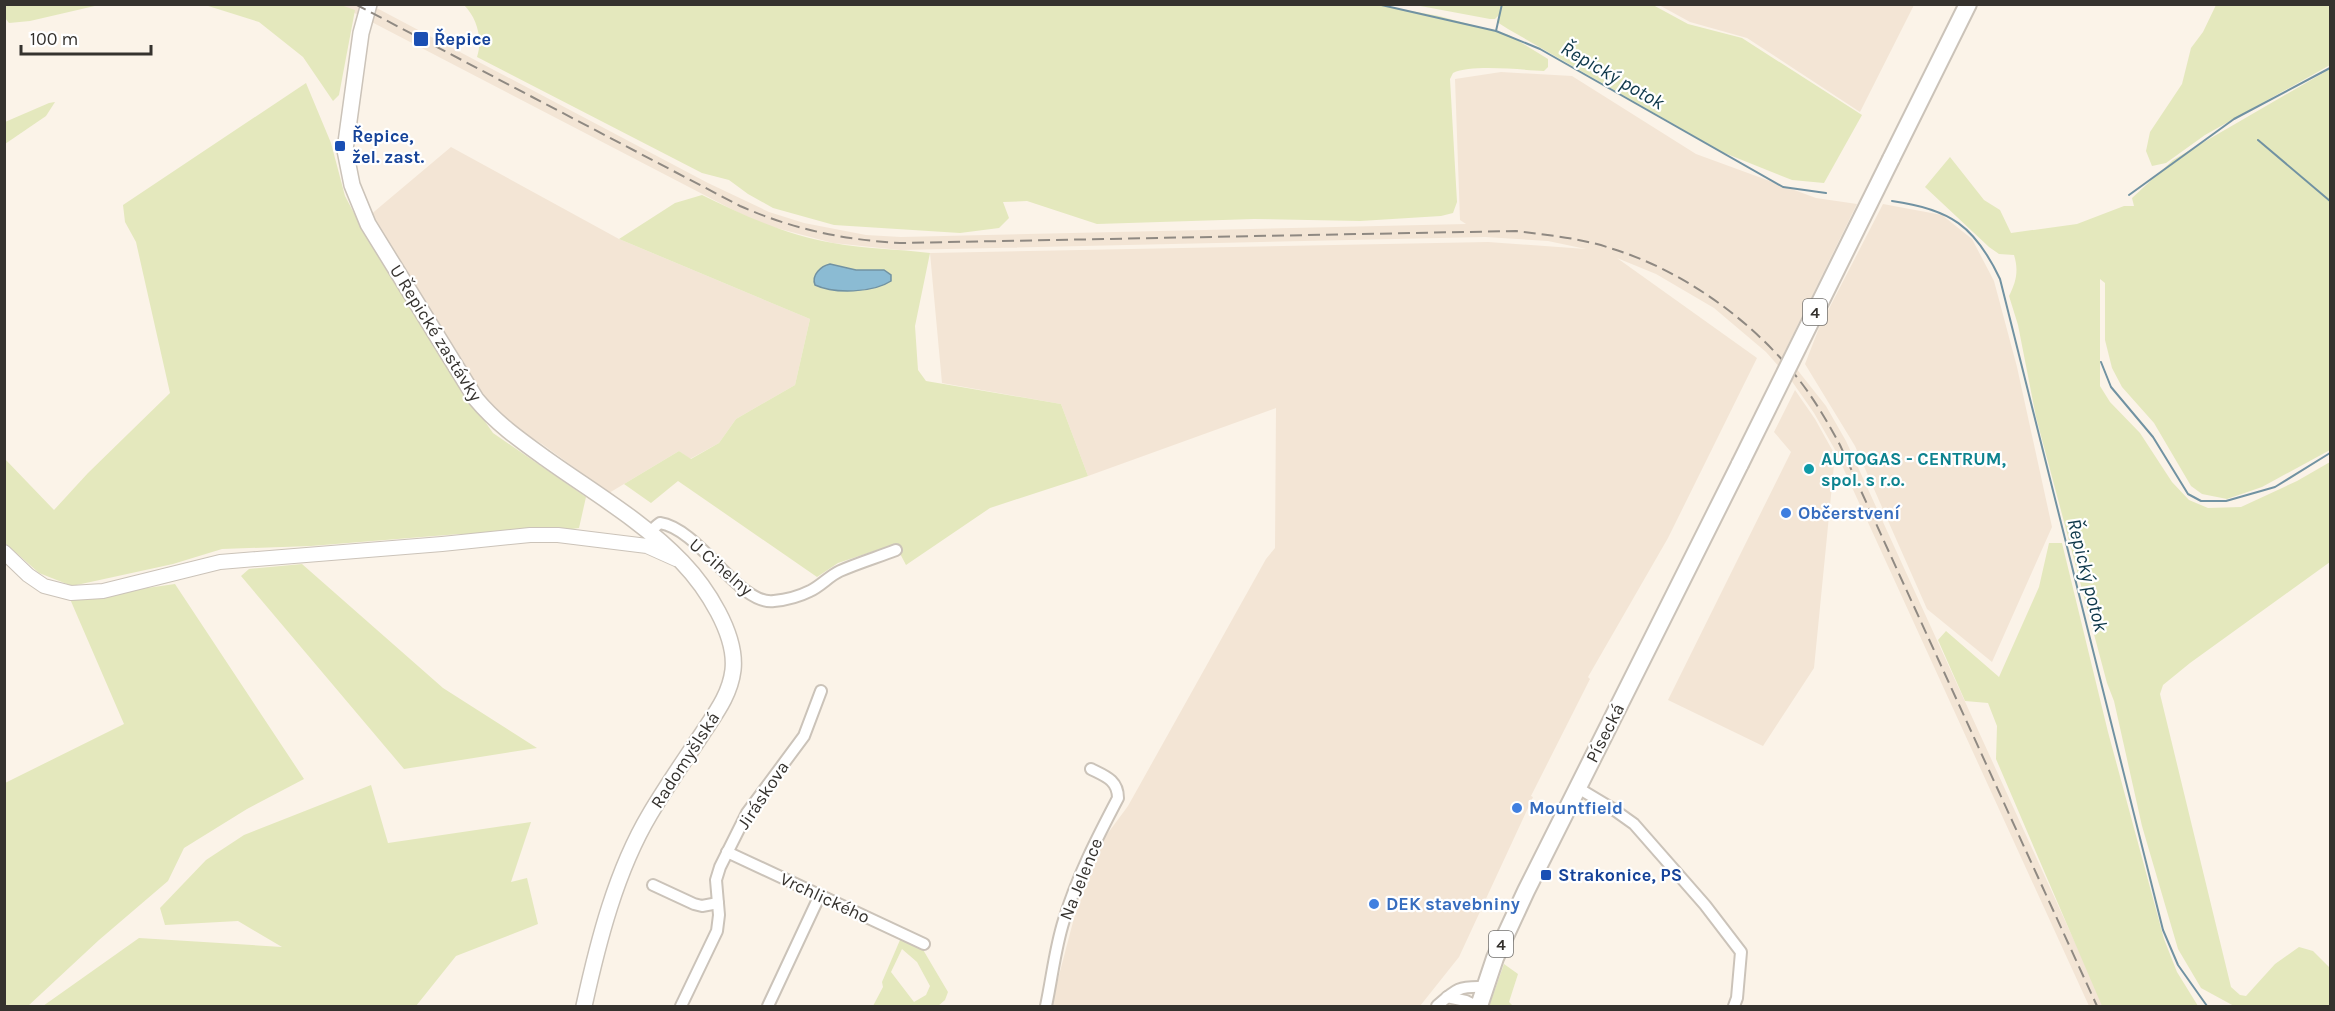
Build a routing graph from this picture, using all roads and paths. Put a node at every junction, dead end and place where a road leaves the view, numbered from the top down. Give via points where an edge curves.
1 (369, 4) edge
2 (1968, 4) edge
3 (649, 539) junction
4 (896, 550) dead end
5 (4, 552) edge
6 (822, 691) dead end
7 (1091, 769) dead end
8 (1583, 791) junction
9 (727, 852) junction
10 (653, 885) dead end
11 (819, 897) junction
12 (718, 903) junction
13 (924, 944) dead end
14 (1484, 987) junction
15 (1447, 997) junction
16 (584, 1006) edge
17 (681, 1006) edge
18 (768, 1006) edge
19 (1046, 1006) edge
20 (1437, 1006) edge
21 (1478, 1006) edge
22 (1734, 1006) edge

1 - 3 main road, U Řepické zastávky via 361,33 345,150 358,202 374,233 490,416
2 - 8 main road, Písecká / 4, bridge
3 - 4 street, U Cihelny via 660,523 671,525 761,601 810,591 838,572
3 - 5 street via 530,535 220,562 103,591 71,594 44,586
3 - 16 main road, Radomyšlská via 683,563 727,628 733,655 731,681 725,698 649,814 627,859
6 - 9 street, Jiráskova via 804,736 747,813
7 - 19 street, Na Jelence via 1113,781 1118,798 1073,891
8 - 14 main road, Písecká / 4 via 1512,920
8 - 22 street via 1634,824 1741,952
9 - 11 street, Vrchlického
9 - 12 street, Jiráskova via 717,874
10 - 12 street via 694,904
11 - 13 street, Vrchlického
11 - 18 street
12 - 17 street, Jiráskova via 717,931
14 - 15 street via 1453,990
14 - 21 main road, Písecká / 4
15 - 20 street
15 - 21 street

